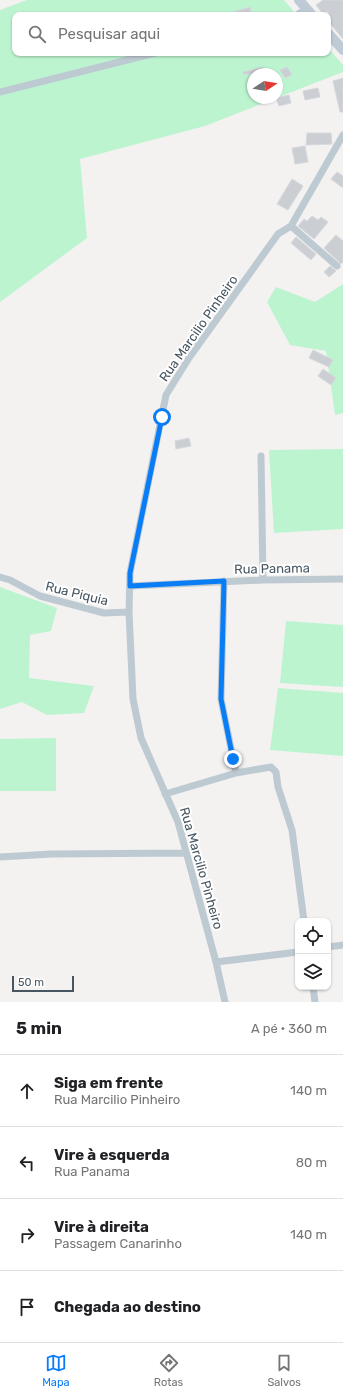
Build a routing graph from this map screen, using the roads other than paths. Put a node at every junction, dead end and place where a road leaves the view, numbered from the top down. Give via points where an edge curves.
1 (299, 0) edge
2 (309, 12) edge
3 (331, 36) edge
4 (343, 50) edge
5 (143, 56) edge
6 (0, 92) edge
7 (343, 135) edge
8 (291, 226) junction
9 (337, 266) dead end
10 (261, 456) dead end
11 (0, 577) edge
12 (343, 579) edge
13 (263, 580) junction
14 (224, 581) junction
15 (130, 586) junction
16 (129, 612) junction
17 (236, 773) junction
18 (166, 794) junction
19 (186, 853) junction
20 (0, 858) edge
21 (304, 918) edge
22 (343, 945) edge
23 (331, 947) edge
24 (295, 952) edge
25 (216, 962) junction
26 (313, 990) edge
27 (225, 1002) edge
28 (315, 1002) edge

1 - 2 street
3 - 4 street
5 - 6 street
7 - 8 street, Rua Marcilio Pinheiro
8 - 9 street
8 - 15 street, Rua Marcilio Pinheiro via 278,234 189,358 166,395 130,573
10 - 13 street
11 - 16 street, Rua Piquia via 40,596 104,613
12 - 13 street, Rua Panama
13 - 14 street, Rua Panama
14 - 15 street, Rua Panama
14 - 17 street via 221,699
15 - 16 street, Rua Marcilio Pinheiro
16 - 18 street, Rua Marcilio Pinheiro via 135,718
17 - 18 street
17 - 21 street via 265,766 276,772 278,787 292,830
18 - 19 street, Rua Marcilio Pinheiro via 176,815
19 - 20 street via 51,854
19 - 25 street, Rua Marcilio Pinheiro
22 - 23 street
24 - 25 street
25 - 27 street, Rua Marcilio Pinheiro
26 - 28 street

